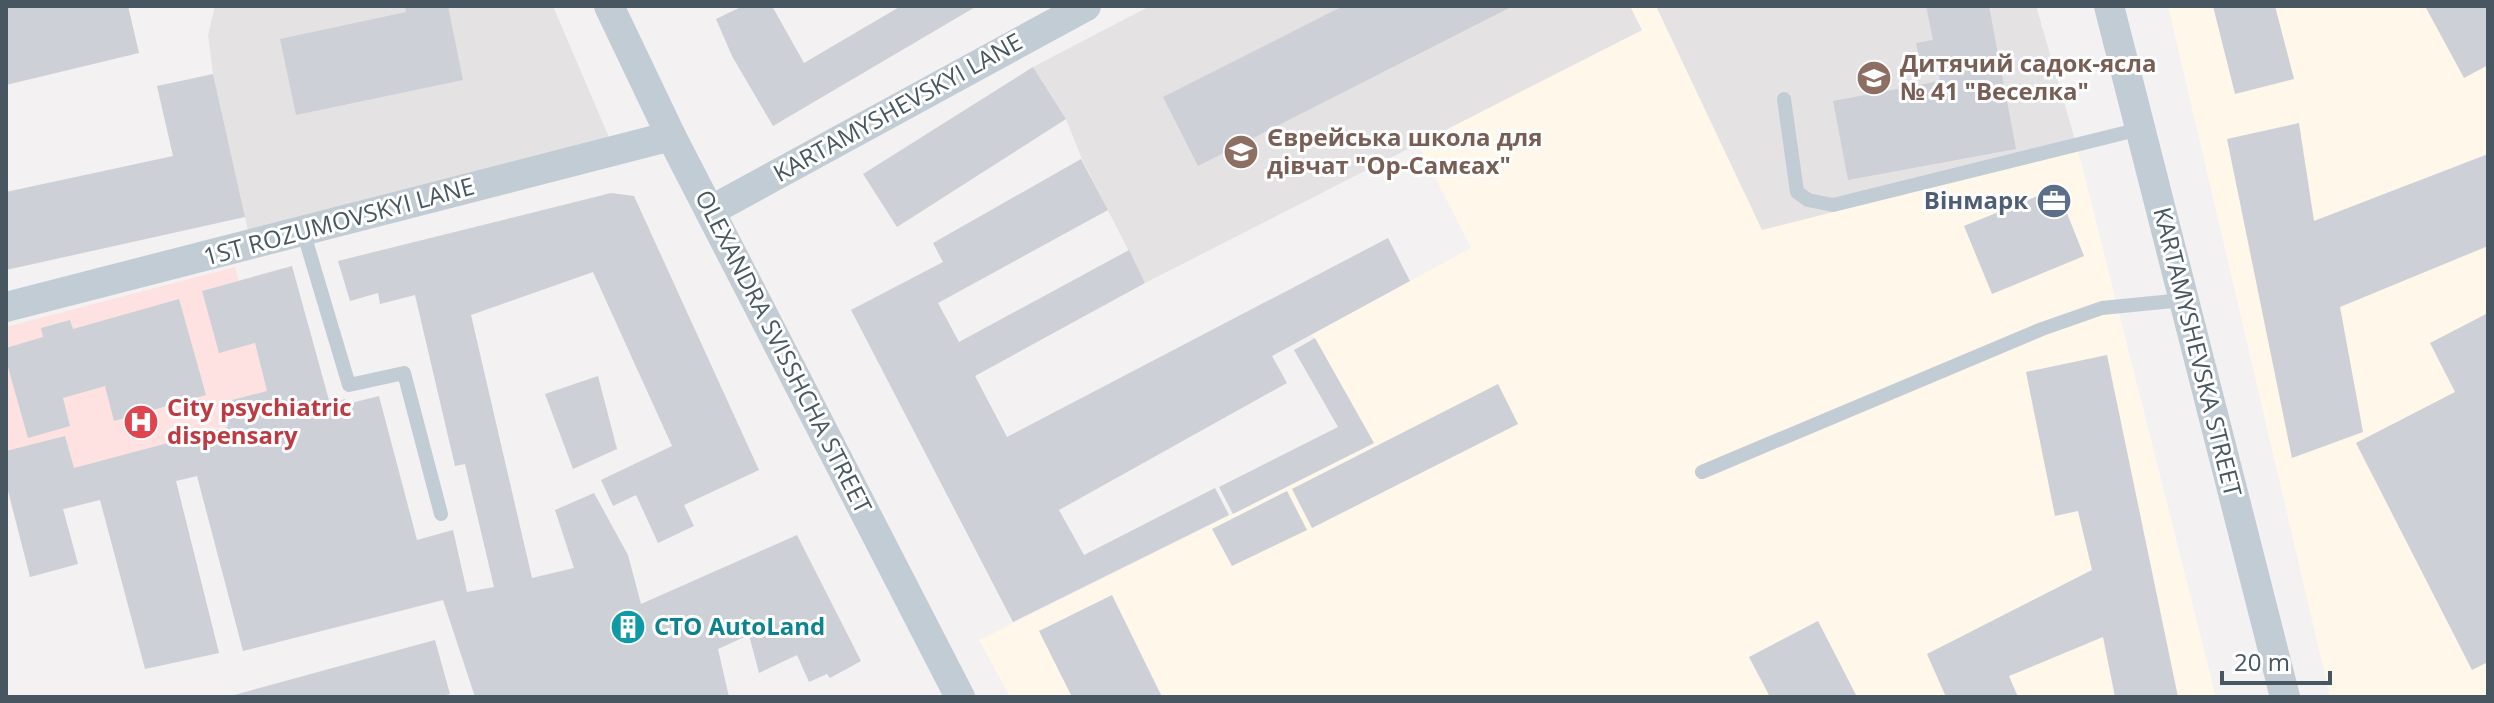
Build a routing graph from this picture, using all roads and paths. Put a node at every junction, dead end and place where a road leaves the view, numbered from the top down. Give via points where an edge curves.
1 (609, 6) edge
2 (1086, 6) edge
3 (2109, 6) edge
4 (1784, 99) dead end
5 (2140, 129) junction
6 (671, 136) junction
7 (710, 211) junction
8 (303, 231) junction
9 (2183, 300) junction
10 (6, 307) edge
11 (1702, 472) dead end
12 (441, 514) dead end
13 (960, 697) edge
14 (2285, 697) edge

1 - 6 street, OLEXANDRA SVISSHCHA STREET
2 - 7 street, KARTAMYSHEVSKYI LANE
3 - 5 street, KARTAMYSHEVSKA STREET
4 - 5 lane via 1797,192 1833,205
5 - 9 street, KARTAMYSHEVSKA STREET
6 - 7 street, OLEXANDRA SVISSHCHA STREET
6 - 8 street, 1ST ROZUMOVSKYI LANE
7 - 13 street, OLEXANDRA SVISSHCHA STREET
8 - 10 street, 1ST ROZUMOVSKYI LANE
8 - 12 lane via 349,385 404,373
9 - 11 lane via 2102,308 2042,329
9 - 14 street, KARTAMYSHEVSKA STREET

